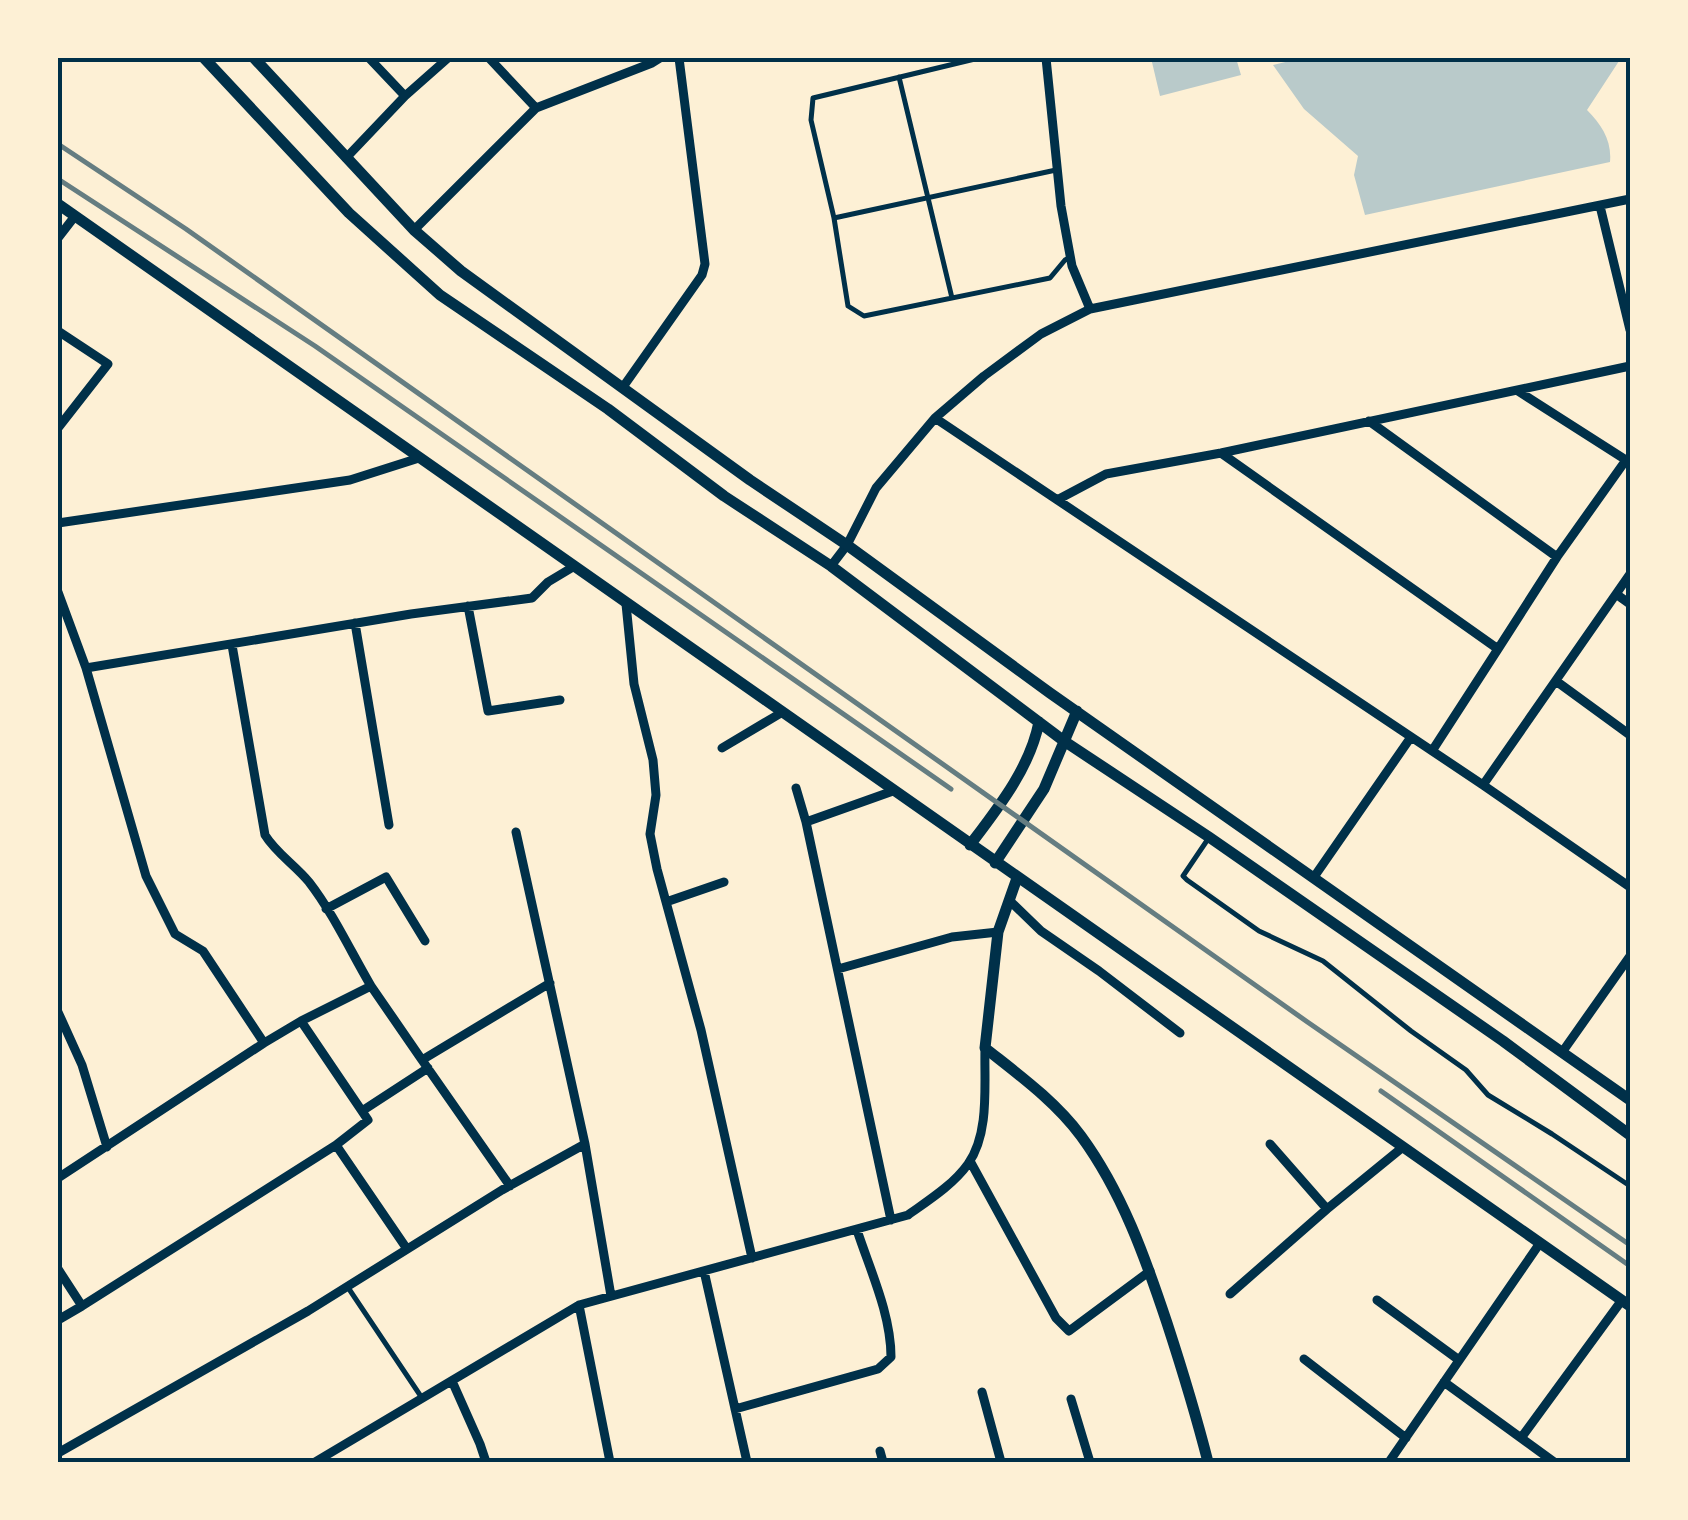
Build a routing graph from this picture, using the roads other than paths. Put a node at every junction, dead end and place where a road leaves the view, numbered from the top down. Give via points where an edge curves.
1 (204, 58) edge
2 (254, 58) edge
3 (369, 58) edge
4 (448, 58) edge
5 (489, 58) edge
6 (660, 58) edge
7 (679, 58) edge
8 (979, 58) edge
9 (1046, 58) edge
10 (899, 77) junction
11 (405, 96) junction
12 (536, 108) junction
13 (346, 158) junction
14 (1057, 170) junction
15 (928, 198) junction
16 (1630, 199) edge
17 (58, 204) edge
18 (1600, 206) junction
19 (75, 216) junction
20 (834, 218) junction
21 (414, 230) junction
22 (58, 238) edge
23 (1070, 257) junction
24 (952, 298) junction
25 (1090, 310) junction
26 (1630, 330) edge
27 (58, 331) edge
28 (1630, 366) edge
29 (624, 386) junction
30 (1518, 390) junction
31 (936, 418) junction
32 (1369, 422) junction
33 (58, 428) edge
34 (1221, 453) junction
35 (418, 458) junction
36 (1628, 462) edge
37 (1058, 500) junction
38 (58, 523) edge
39 (847, 544) junction
40 (1557, 558) junction
41 (831, 566) junction
42 (573, 567) junction
43 (1630, 574) edge
44 (58, 592) edge
45 (1616, 594) junction
46 (626, 604) junction
47 (1630, 604) edge
48 (468, 606) junction
49 (355, 623) junction
50 (232, 645) junction
51 (1498, 649) junction
52 (86, 668) junction
53 (1556, 680) junction
54 (560, 700) dead end
55 (1077, 711) junction
56 (781, 713) junction
57 (1039, 722) junction
58 (1630, 735) edge
59 (1410, 736) junction
60 (1064, 741) junction
61 (722, 748) dead end
62 (1432, 751) junction
63 (1483, 785) junction
64 (796, 788) dead end
65 (893, 791) junction
66 (806, 822) junction
67 (389, 825) dead end
68 (516, 832) dead end
69 (1209, 837) junction
70 (970, 846) junction
71 (995, 863) junction
72 (1314, 877) junction
73 (1017, 878) junction
74 (724, 882) dead end
75 (1630, 888) edge
76 (1010, 901) junction
77 (666, 902) junction
78 (326, 909) junction
79 (998, 932) junction
80 (425, 941) dead end
81 (1630, 956) edge
82 (838, 969) junction
83 (550, 983) junction
84 (371, 986) junction
85 (58, 1012) edge
86 (301, 1021) junction
87 (1180, 1034) dead end
88 (264, 1043) junction
89 (985, 1048) junction
90 (1563, 1051) junction
91 (425, 1064) junction
92 (1630, 1100) edge
93 (362, 1111) junction
94 (1630, 1134) edge
95 (585, 1144) junction
96 (1270, 1144) dead end
97 (336, 1145) junction
98 (107, 1147) junction
99 (1402, 1147) junction
100 (970, 1162) junction
101 (58, 1178) edge
102 (510, 1186) junction
103 (1630, 1186) edge
104 (1327, 1209) junction
105 (891, 1220) junction
106 (857, 1230) junction
107 (1540, 1243) junction
108 (407, 1249) junction
109 (752, 1258) junction
110 (58, 1269) edge
111 (704, 1270) junction
112 (1150, 1272) junction
113 (348, 1286) junction
114 (1230, 1294) dead end
115 (611, 1296) junction
116 (1377, 1300) dead end
117 (1626, 1303) edge
118 (579, 1305) junction
119 (82, 1306) junction
120 (58, 1320) edge
121 (1304, 1359) dead end
122 (1459, 1360) junction
123 (452, 1381) junction
124 (1444, 1382) junction
125 (982, 1392) dead end
126 (422, 1398) junction
127 (1070, 1399) dead end
128 (735, 1409) junction
129 (1406, 1438) junction
130 (1521, 1438) junction
131 (338, 1449) junction
132 (880, 1451) dead end
133 (58, 1452) edge
134 (316, 1462) edge
135 (342, 1462) edge
136 (486, 1462) edge
137 (610, 1462) edge
138 (747, 1462) edge
139 (883, 1462) edge
140 (1001, 1462) edge
141 (1090, 1462) edge
142 (1208, 1462) edge
143 (1388, 1462) edge
144 (1554, 1462) edge

1 - 41 street via 349,213 440,295
2 - 13 street
3 - 11 street
4 - 11 street
5 - 12 street
6 - 12 street
7 - 29 street via 706,264
8 - 10 lane
9 - 14 street
10 - 15 lane
10 - 20 lane via 813,98 810,120
11 - 13 street
12 - 21 street
13 - 21 street
14 - 15 lane
14 - 23 street
15 - 20 lane
15 - 24 lane
16 - 18 street
17 - 19 street
18 - 25 street
18 - 26 street
19 - 22 street
19 - 35 street
20 - 24 lane via 848,306 864,316
21 - 29 street
23 - 24 lane via 1050,278
23 - 25 street
25 - 31 street via 1042,334
27 - 33 street via 108,364
28 - 30 street
29 - 39 street
30 - 32 street
30 - 36 street
31 - 37 street
31 - 39 street via 876,488
32 - 34 street
32 - 40 street
34 - 37 street via 1106,474
34 - 51 street
35 - 38 street via 350,480
35 - 42 street
36 - 40 street
37 - 59 street
39 - 41 street
39 - 55 street
40 - 51 street
41 - 57 street
42 - 46 street
42 - 48 street via 532,598
43 - 45 street
44 - 52 street
45 - 47 street
45 - 53 street
46 - 56 street
46 - 77 street via 634,684 653,760 650,834
48 - 49 street
48 - 54 street via 488,710
49 - 50 street
49 - 67 street
50 - 52 street
50 - 78 street via 265,835
51 - 62 street
52 - 88 street via 146,876 175,934 204,950
53 - 58 street
53 - 63 street
55 - 60 street
55 - 72 street
56 - 61 street
56 - 65 street
57 - 60 street
57 - 70 street via 1027,761
59 - 62 street
59 - 72 street
60 - 69 street
60 - 71 street via 1044,789
62 - 63 street
63 - 75 street
64 - 66 street
65 - 66 street
65 - 70 street
66 - 82 street
68 - 83 street
69 - 94 street
69 - 103 lane via 1183,876 1187,880 1260,930 1323,961 1466,1070 1488,1095
70 - 71 street
71 - 73 street
72 - 90 street
73 - 76 street
73 - 99 street
74 - 77 street
76 - 79 street
76 - 87 street
77 - 109 street
78 - 80 street via 386,878
78 - 84 street
79 - 82 street
79 - 89 street
81 - 90 street
82 - 105 street
83 - 91 street
83 - 95 street
84 - 86 street
84 - 91 street
85 - 98 street
86 - 88 street
86 - 93 street
88 - 98 street
89 - 100 street via 982,1130
89 - 112 street via 1080,1134 1117,1192
90 - 92 street
91 - 93 street
91 - 102 street
93 - 97 street via 368,1120
95 - 102 street
95 - 115 street
96 - 104 street
97 - 108 street
97 - 119 street
98 - 101 street
99 - 104 street
99 - 107 street
100 - 105 street via 936,1195
100 - 112 street via 1069,1331
102 - 108 street
104 - 114 street
105 - 106 street
106 - 109 street
106 - 128 street via 892,1356 878,1369
107 - 117 street
107 - 122 street
108 - 113 street
109 - 111 street
110 - 119 street
111 - 115 street
111 - 128 street
112 - 142 street
113 - 126 lane
113 - 133 street
115 - 118 street
116 - 122 street
117 - 130 street
118 - 123 street
118 - 137 street
119 - 120 street
121 - 129 street
122 - 124 street
123 - 126 street
123 - 136 street
124 - 129 street
124 - 130 street
125 - 140 street
126 - 131 street
127 - 141 street
128 - 138 street
129 - 143 street
130 - 144 street
131 - 134 street
131 - 135 street
132 - 139 street

